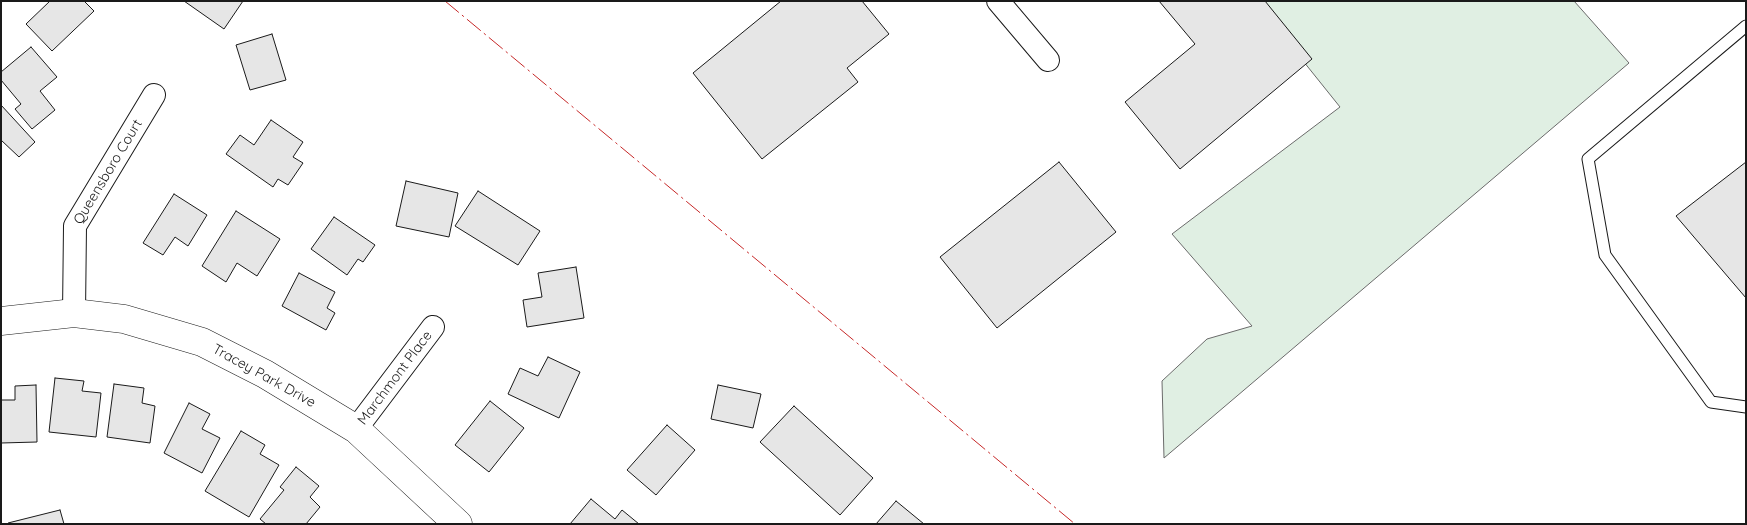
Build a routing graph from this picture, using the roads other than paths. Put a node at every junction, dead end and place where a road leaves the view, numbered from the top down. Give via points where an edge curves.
1 (998, 1) edge
2 (1746, 26) edge
3 (1048, 60) dead end
4 (154, 95) dead end
5 (74, 313) junction
6 (1, 321) edge
7 (433, 327) dead end
8 (1746, 407) edge
9 (356, 429) junction
10 (458, 524) edge

1 - 3 street
2 - 8 lane via 1588,159 1606,255 1710,402
4 - 5 street, Queensboro Court via 74,226
5 - 6 street, Tracey Park Drive
5 - 9 street, Tracey Park Drive via 124,318 202,342 265,374
7 - 9 street, Marchmont Place
9 - 10 street, Tracey Park Drive

